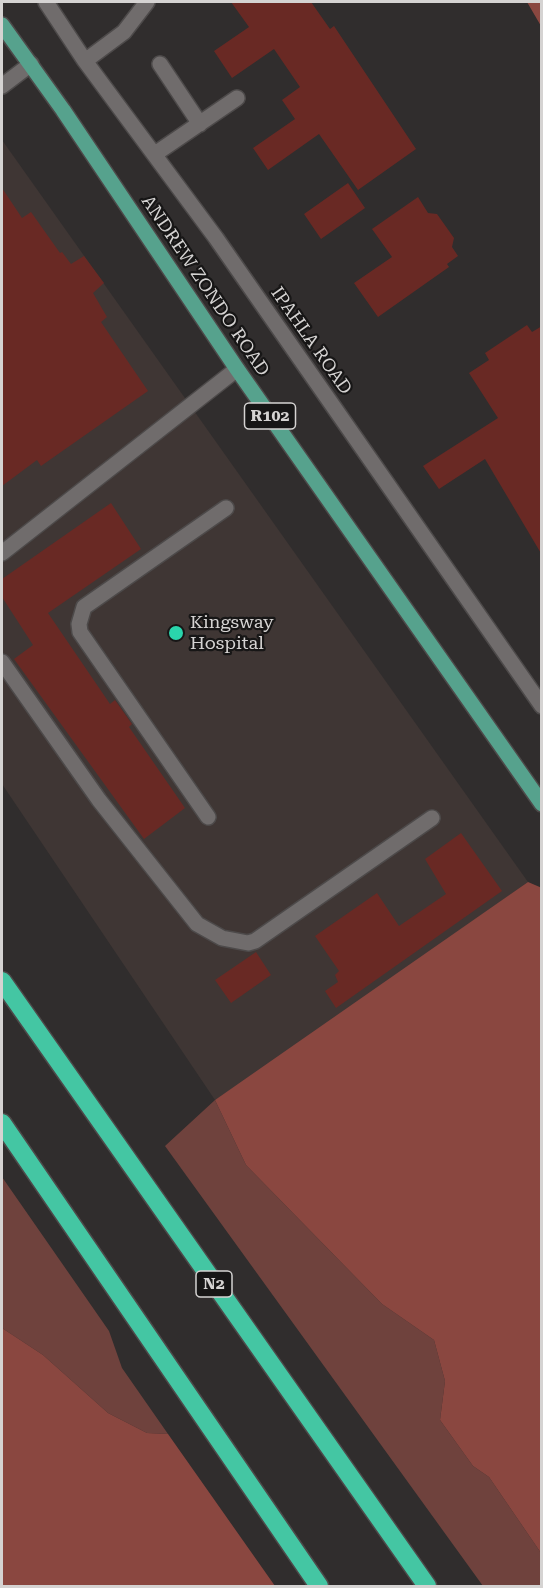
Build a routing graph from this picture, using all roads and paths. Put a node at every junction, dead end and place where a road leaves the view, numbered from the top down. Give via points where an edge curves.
1 (46, 2) edge
2 (147, 2) edge
3 (2, 25) edge
4 (85, 61) junction
5 (31, 64) junction
6 (160, 64) dead end
7 (2, 86) edge
8 (237, 98) dead end
9 (200, 124) junction
10 (155, 154) junction
11 (237, 369) junction
12 (226, 508) dead end
13 (2, 553) edge
14 (2, 662) edge
15 (542, 706) edge
16 (542, 804) edge
17 (208, 817) dead end
18 (432, 818) dead end
19 (2, 981) edge
20 (2, 1123) edge
21 (319, 1587) edge
22 (427, 1587) edge

1 - 4 street, IPAHLA ROAD
2 - 4 street via 124,32
3 - 5 main road, ANDREW ZONDO ROAD / R102
4 - 10 street, IPAHLA ROAD
5 - 7 street
5 - 11 main road, ANDREW ZONDO ROAD / R102
6 - 9 street
8 - 9 street
9 - 10 street
10 - 15 street, IPAHLA ROAD
11 - 13 street
11 - 16 main road, ANDREW ZONDO ROAD / R102
12 - 17 street via 84,607 79,624 80,632
14 - 18 street via 99,800 197,924 222,938 255,941
19 - 22 highway, N2
20 - 21 highway

